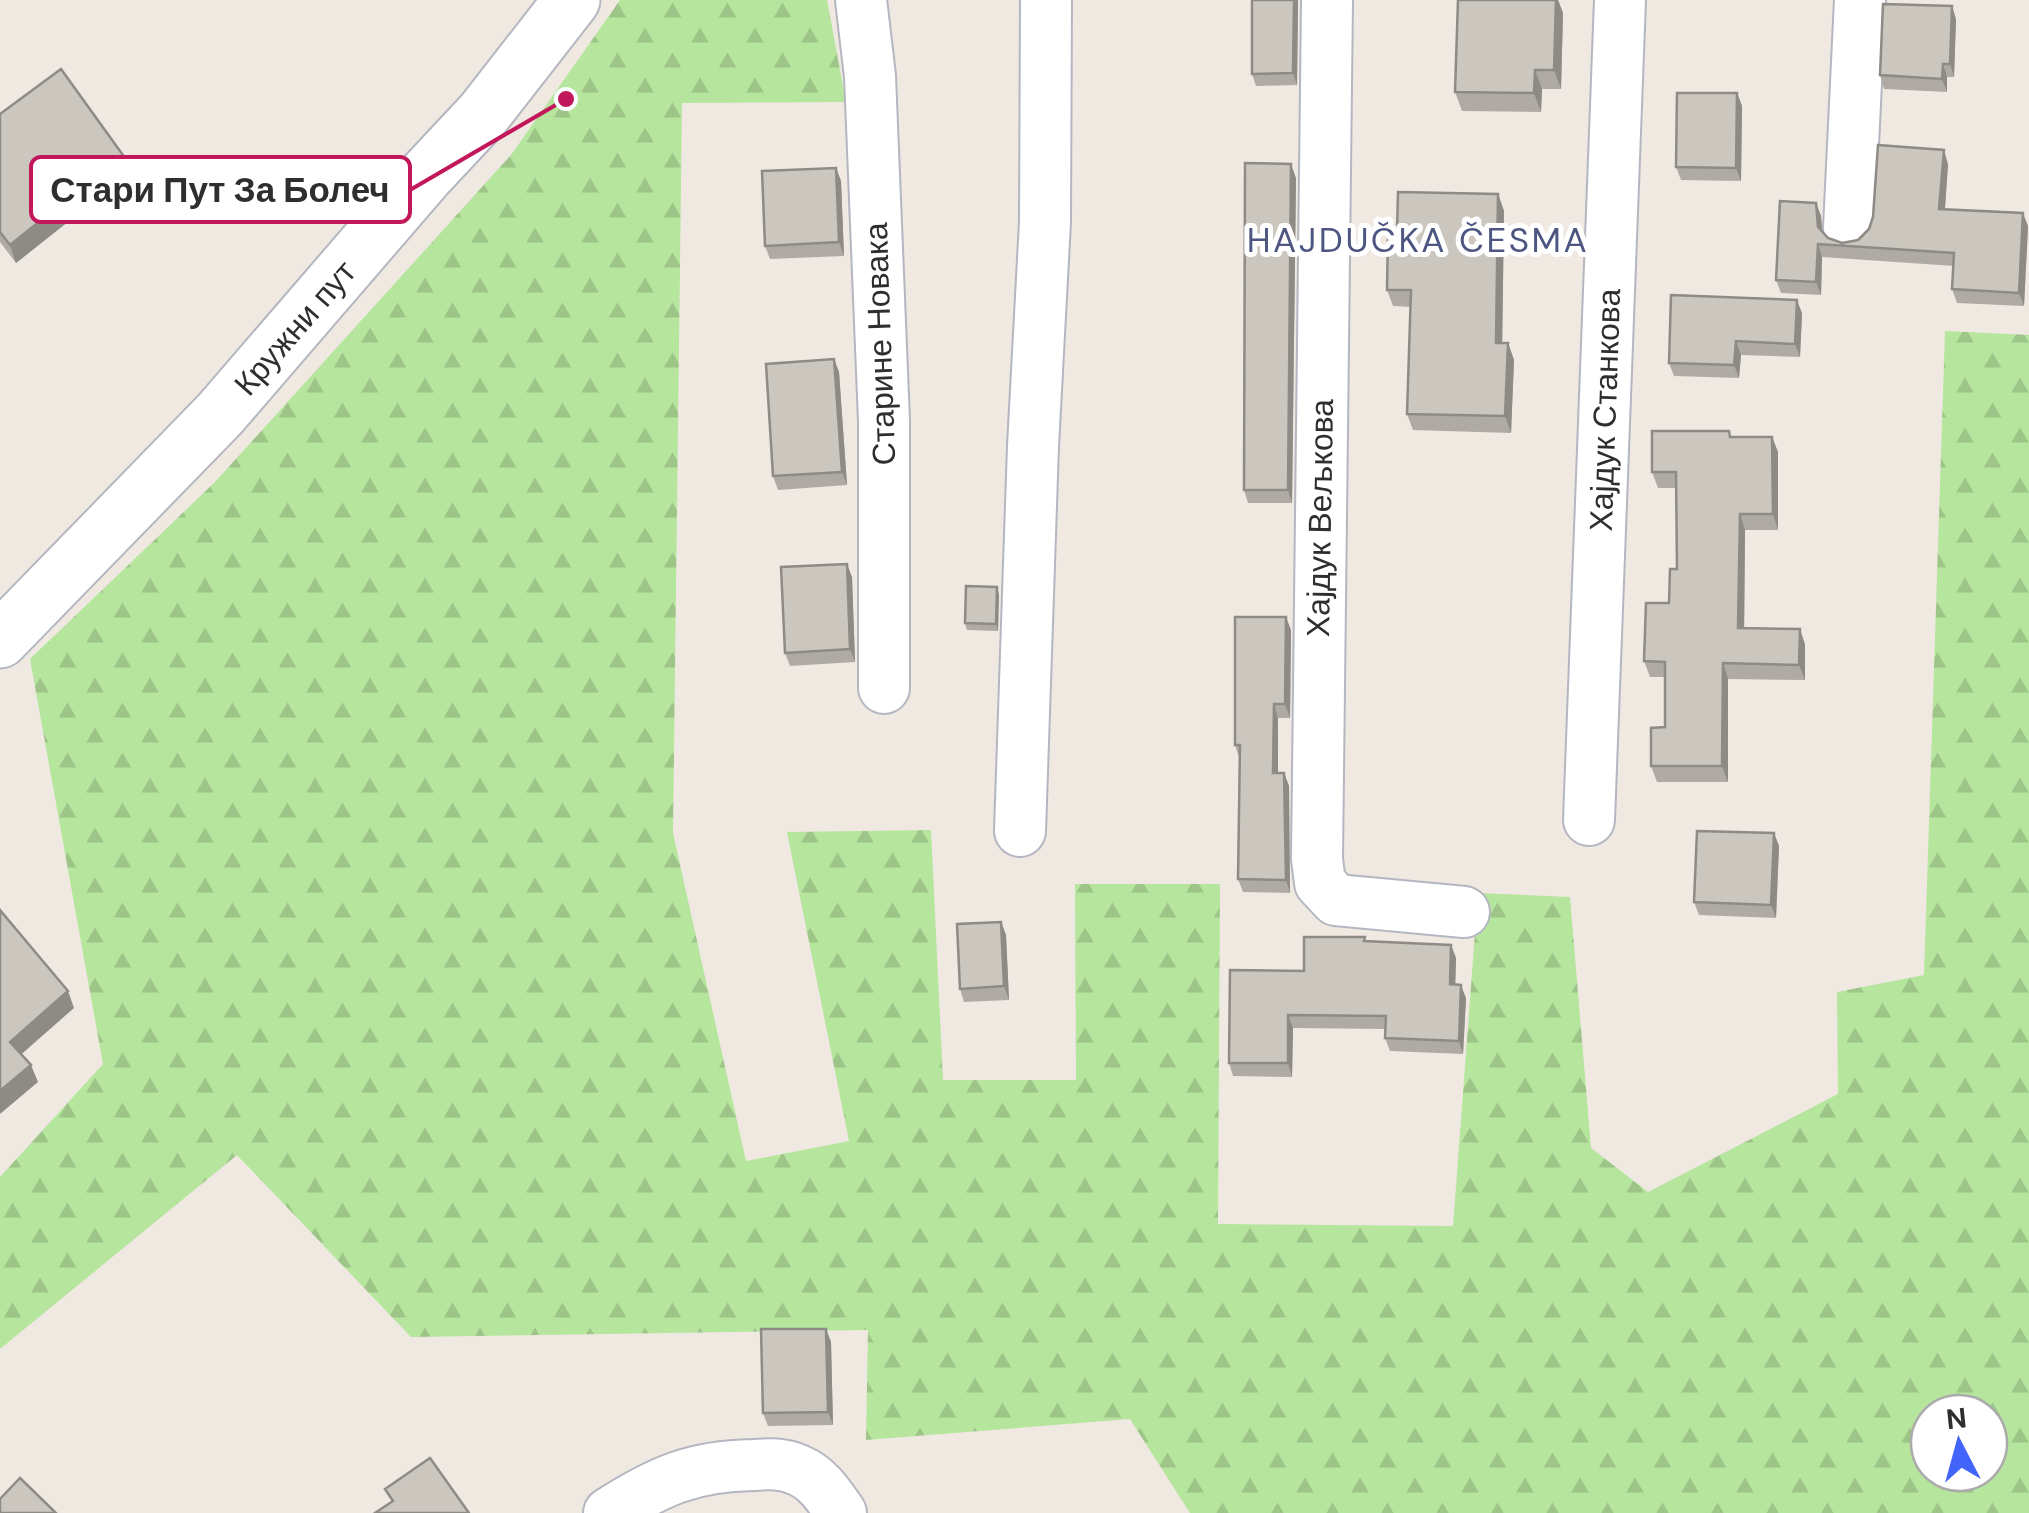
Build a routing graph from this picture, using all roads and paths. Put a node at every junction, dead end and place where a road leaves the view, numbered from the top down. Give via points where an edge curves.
1 (572, 0) edge
2 (861, 0) edge
3 (1046, 0) edge
4 (1327, 0) edge
5 (1620, 0) edge
6 (1860, 0) edge
7 (1848, 228) dead end
8 (0, 640) edge
9 (884, 688) dead end
10 (1590, 820) dead end
11 (1020, 832) dead end
12 (1464, 912) dead end
13 (610, 1513) edge
14 (841, 1513) edge

1 - 8 main road, Кружни пут via 484,113 220,414
2 - 9 street, Старине Новака via 884,421
3 - 11 street via 1045,222
4 - 12 street, Хајдук Вељкова via 1320,883 1336,900
5 - 10 street, Хајдук Станкова
6 - 7 street
13 - 14 street via 681,1474 779,1464 822,1486

